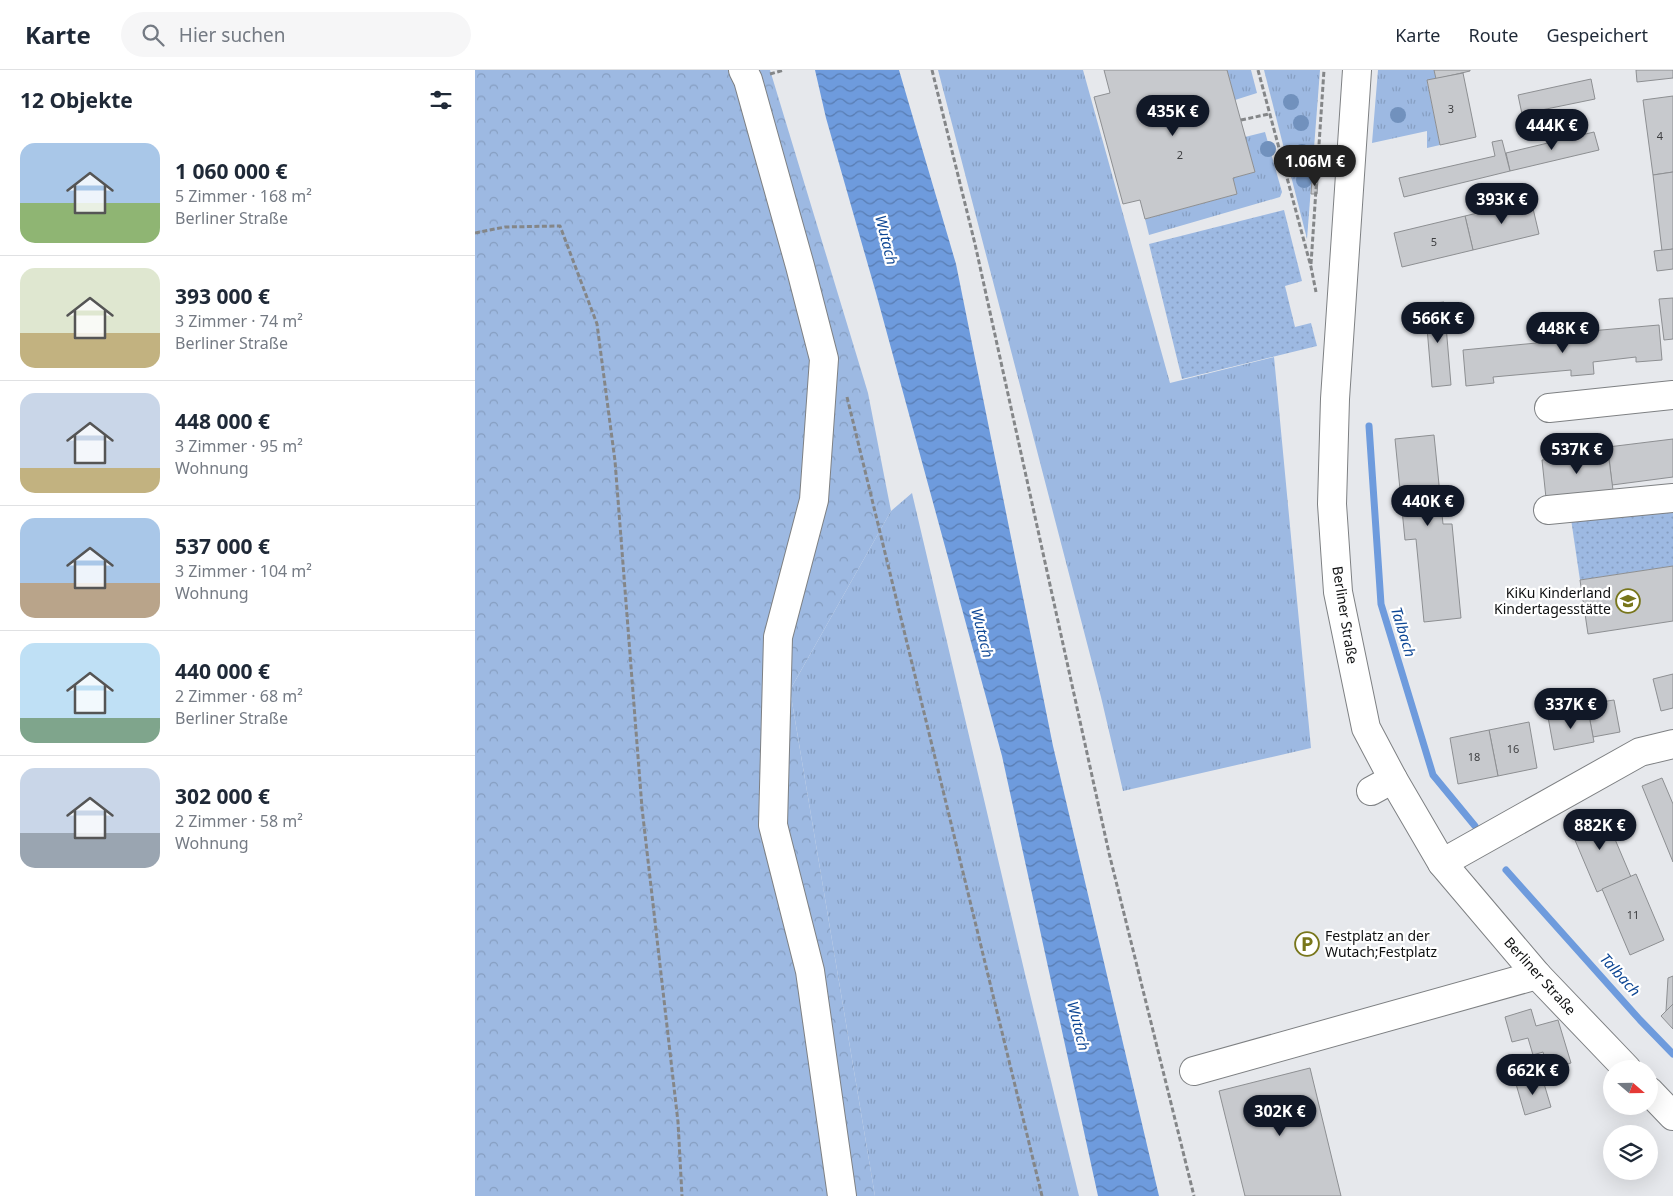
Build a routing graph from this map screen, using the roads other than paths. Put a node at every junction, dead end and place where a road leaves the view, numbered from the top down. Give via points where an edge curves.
1 (743, 70) edge
2 (1357, 70) edge
3 (1673, 395) edge
4 (1549, 408) dead end
5 (1673, 498) edge
6 (1548, 510) dead end
7 (1673, 744) edge
8 (1442, 863) junction
9 (1537, 975) junction
10 (1618, 1060) edge
11 (1194, 1071) dead end
12 (1658, 1100) edge
13 (1673, 1116) edge
14 (842, 1196) edge

1 - 14 street via 824,359 814,500 778,637 773,825 810,971
2 - 8 street, Berliner Straße via 1336,390 1332,504 1338,592 1366,728 1382,785
3 - 4 street
5 - 6 street
7 - 8 street via 1641,752
8 - 9 street, Berliner Straße
9 - 10 street, Berliner Straße
9 - 11 street
12 - 13 street

